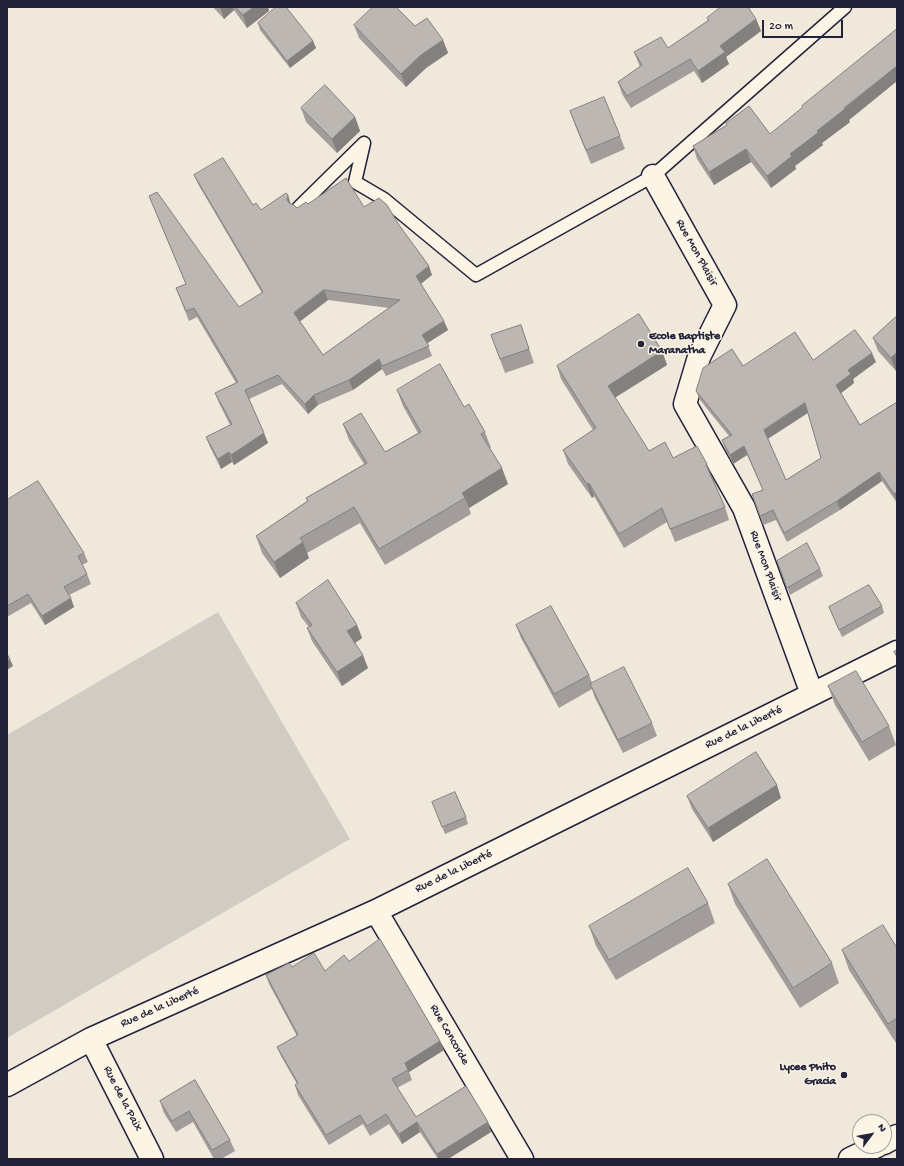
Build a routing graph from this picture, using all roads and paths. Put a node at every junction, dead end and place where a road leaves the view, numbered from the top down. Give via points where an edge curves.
1 (845, 7) edge
2 (653, 176) junction
3 (298, 208) edge
4 (897, 652) edge
5 (812, 694) junction
6 (376, 911) junction
7 (91, 1039) junction
8 (7, 1085) edge
9 (860, 1154) edge
10 (152, 1159) edge
11 (522, 1159) edge
12 (850, 1159) edge

1 - 2 lane
2 - 3 lane via 476,275 384,199 355,182 364,143
2 - 5 street, Rue Mon Plaisir via 725,305 699,357 685,404 744,508
4 - 5 street, Rue de la Liberté
5 - 6 street, Rue de la Liberté
6 - 7 street, Rue de la Liberté
6 - 11 street, Rue Concorde
7 - 8 street, Rue de la Liberté
7 - 10 street, Rue de la Paix
9 - 12 street

